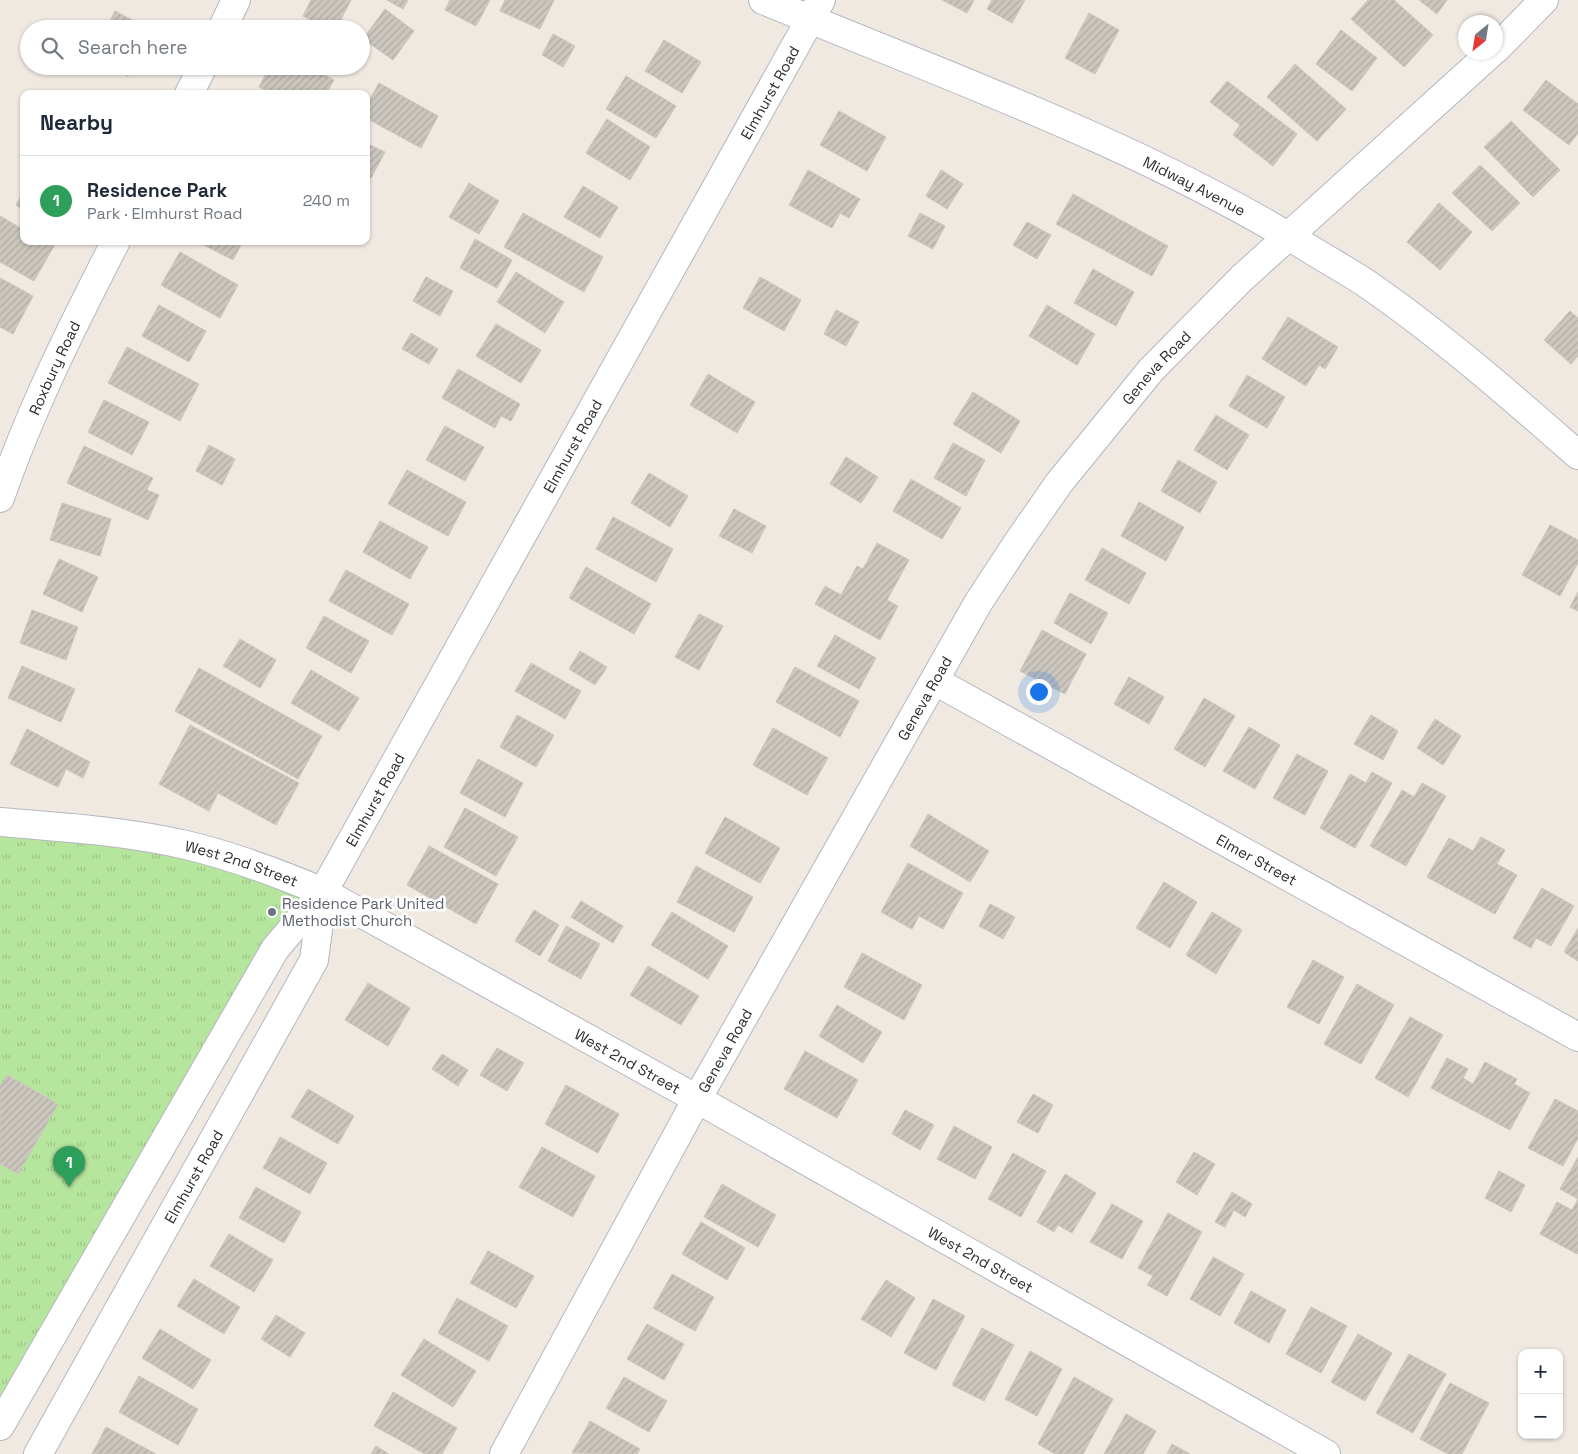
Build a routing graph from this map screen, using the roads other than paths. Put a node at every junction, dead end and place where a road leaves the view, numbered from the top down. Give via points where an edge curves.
1 (236, 0) edge
2 (764, 0) edge
3 (1544, 0) edge
4 (816, 10) edge
5 (226, 20) edge
6 (1503, 42) edge
7 (1483, 60) edge
8 (198, 75) edge
9 (191, 90) edge
10 (1290, 236) junction
11 (114, 245) edge
12 (1578, 455) edge
13 (0, 498) edge
14 (935, 681) junction
15 (0, 822) edge
16 (323, 892) junction
17 (1578, 1037) edge
18 (697, 1099) junction
19 (0, 1426) edge
20 (38, 1454) edge
21 (504, 1454) edge
22 (1326, 1454) edge

1 - 5 street
2 - 4 street, Midway Avenue
3 - 6 street
4 - 10 street, Midway Avenue via 1118,148 1218,196
4 - 16 street, Elmhurst Road
7 - 10 street, Geneva Road
8 - 9 street
10 - 12 street, Midway Avenue via 1376,290 1496,382
10 - 14 street, Geneva Road via 1242,278 1151,370 1104,426 1018,542 978,604
11 - 13 street, Roxbury Road via 38,399
14 - 17 street, Elmer Street
14 - 18 street, Geneva Road
15 - 16 street, West 2nd Street via 110,832 184,845 260,867
16 - 18 street, West 2nd Street
16 - 19 street, Elmhurst Road via 275,949
16 - 20 street, Elmhurst Road via 314,960
18 - 21 street, Geneva Road
18 - 22 street, West 2nd Street

